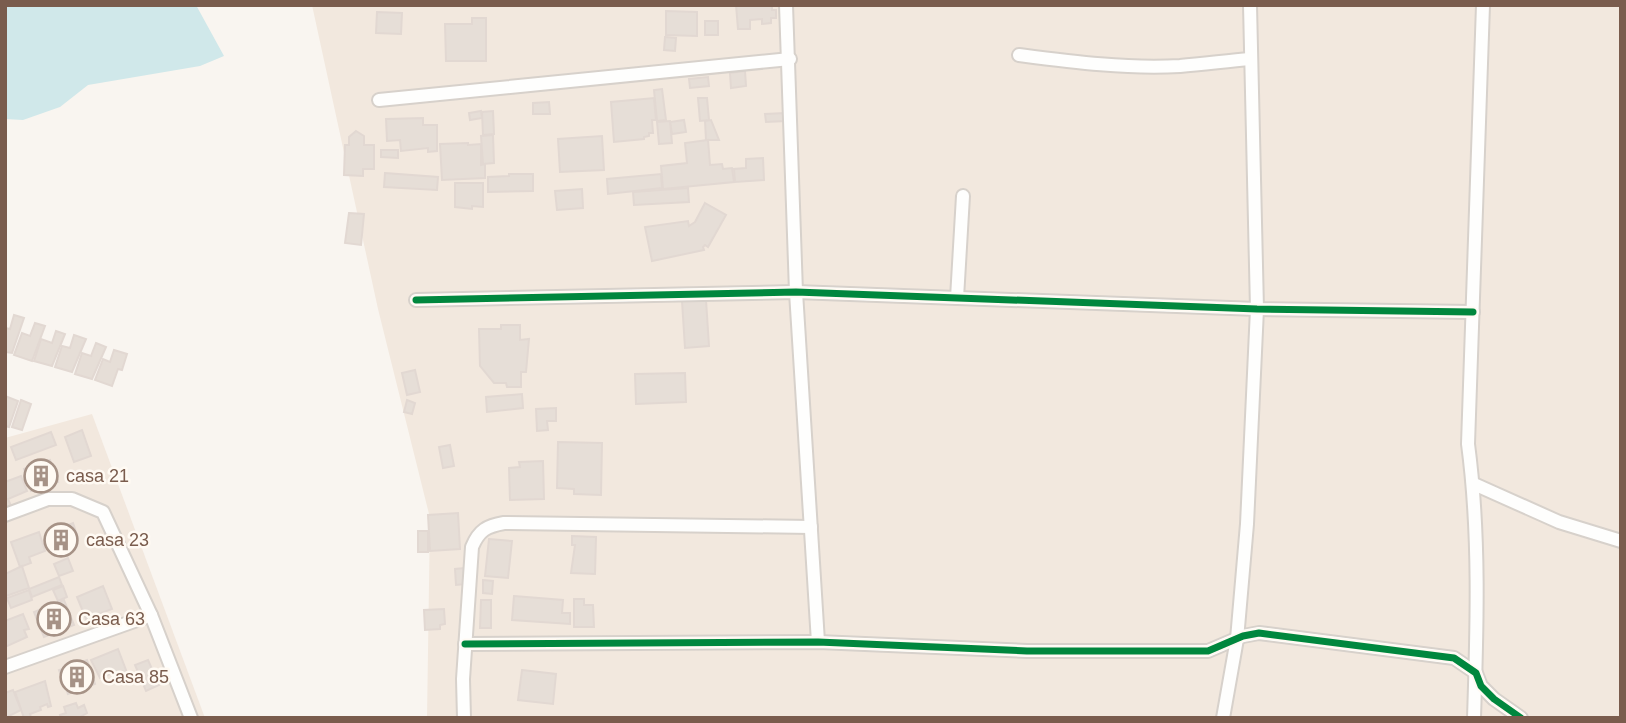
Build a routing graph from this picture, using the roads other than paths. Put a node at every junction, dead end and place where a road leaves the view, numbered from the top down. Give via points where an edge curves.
1 (786, 5) edge
2 (1250, 5) edge
3 (1483, 5) edge
4 (1019, 55) dead end
5 (790, 59) junction
6 (1250, 59) junction
7 (379, 100) dead end
8 (963, 196) dead end
9 (796, 292) junction
10 (957, 298) junction
11 (416, 300) dead end
12 (1257, 309) junction
13 (1473, 312) junction
14 (1474, 484) junction
15 (5, 515) edge
16 (811, 527) junction
17 (1621, 541) edge
18 (151, 615) junction
19 (1237, 639) junction
20 (818, 642) junction
21 (465, 644) junction
22 (5, 667) edge
23 (1476, 673) junction
24 (191, 718) edge
25 (464, 718) edge
26 (1223, 718) edge
27 (1474, 718) edge
28 (1521, 718) edge

1 - 5 street
2 - 6 street
3 - 13 street
4 - 6 street via 1139,66
5 - 7 street
5 - 9 street
6 - 12 street
8 - 10 street
9 - 10 street
9 - 11 street
9 - 16 street
10 - 12 street
12 - 13 street
12 - 19 street
13 - 14 street via 1468,444
14 - 17 street via 1559,522
14 - 23 street
15 - 18 street via 48,499 72,499 103,512
16 - 20 street
16 - 21 street via 489,526 477,533 471,547
18 - 22 street
18 - 24 street
19 - 20 street via 1208,651 1027,651
19 - 23 street via 1259,633 1454,658
19 - 26 street
20 - 21 street
21 - 25 street
23 - 27 street
23 - 28 street via 1494,699

